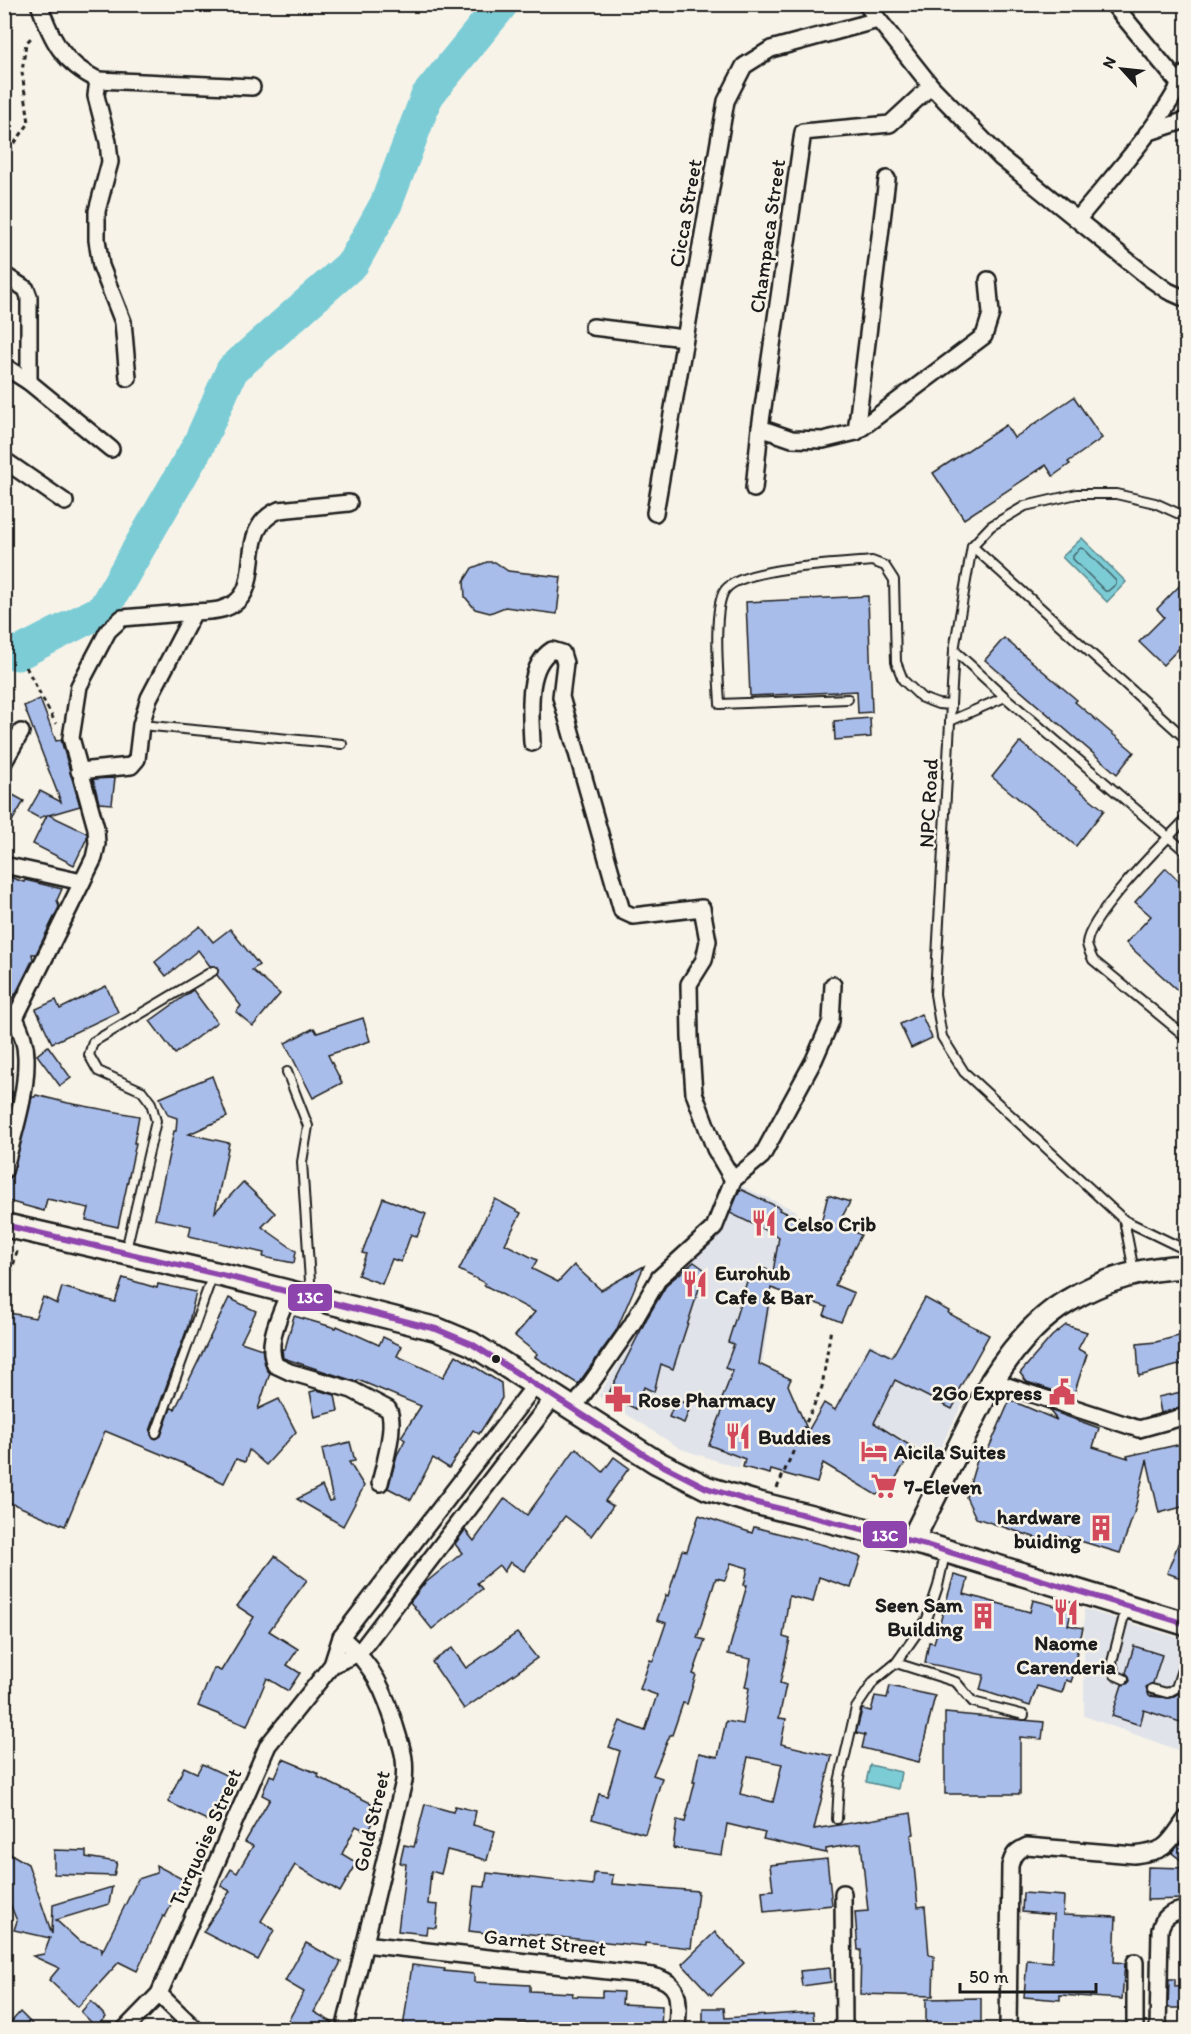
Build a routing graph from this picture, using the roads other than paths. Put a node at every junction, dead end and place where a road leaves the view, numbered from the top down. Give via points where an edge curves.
1 (39, 4) edge
2 (866, 4) edge
3 (1113, 4) edge
4 (878, 20) junction
5 (98, 80) junction
6 (1184, 83) edge
7 (931, 86) junction
8 (252, 87) dead end
9 (1186, 120) edge
10 (1147, 133) junction
11 (887, 179) dead end
12 (1078, 219) junction
13 (4, 275) edge
14 (987, 280) dead end
15 (1186, 299) edge
16 (593, 327) dead end
17 (684, 338) junction
18 (4, 366) edge
19 (128, 378) dead end
20 (29, 382) junction
21 (760, 428) junction
22 (856, 432) junction
23 (111, 449) dead end
24 (4, 460) edge
25 (754, 489) dead end
26 (65, 502) dead end
27 (349, 503) dead end
28 (655, 513) dead end
29 (1186, 517) edge
30 (972, 546) junction
31 (194, 612) junction
32 (954, 650) junction
33 (1005, 697) junction
34 (848, 699) dead end
35 (951, 705) junction
36 (950, 721) junction
37 (141, 725) junction
38 (21, 732) dead end
39 (1186, 740) edge
40 (342, 744) dead end
41 (532, 744) dead end
42 (4, 762) edge
43 (79, 771) junction
44 (1186, 819) edge
45 (1169, 837) junction
46 (1186, 852) edge
47 (4, 865) edge
48 (82, 882) junction
49 (213, 971) dead end
50 (833, 985) dead end
51 (10, 1019) edge
52 (1186, 1037) edge
53 (287, 1072) dead end
54 (4, 1171) edge
55 (733, 1180) junction
56 (1124, 1220) junction
57 (14, 1227) edge
58 (1186, 1250) edge
59 (125, 1252) junction
60 (1186, 1268) edge
61 (213, 1273) junction
62 (1135, 1274) junction
63 (289, 1292) junction
64 (311, 1298) junction
65 (992, 1381) junction
66 (545, 1390) junction
67 (573, 1409) junction
68 (1186, 1416) edge
69 (156, 1433) dead end
70 (380, 1483) dead end
71 (435, 1516) junction
72 (453, 1529) junction
73 (912, 1541) junction
74 (946, 1551) junction
75 (1127, 1606) junction
76 (1186, 1624) edge
77 (341, 1637) junction
78 (359, 1653) junction
79 (1186, 1657) edge
80 (896, 1663) junction
81 (332, 1665) junction
82 (1124, 1679) dead end
83 (1152, 1689) dead end
84 (1024, 1715) dead end
85 (837, 1819) dead end
86 (1186, 1819) edge
87 (843, 1893) dead end
88 (1186, 1909) edge
89 (364, 1944) junction
90 (1135, 1962) dead end
91 (159, 1994) junction
92 (124, 2030) edge
93 (196, 2030) edge
94 (344, 2030) edge
95 (677, 2030) edge
96 (844, 2030) edge
97 (1008, 2030) edge
98 (1135, 2030) edge
99 (1158, 2030) edge

1 - 5 street via 46,25 70,63
2 - 4 street
3 - 6 street
4 - 7 street
4 - 17 street, Cicca Street via 771,49 744,66 726,101
5 - 8 street
5 - 19 street via 96,96 110,162 97,211 97,240 101,266 123,322
6 - 10 street
7 - 12 street via 1002,158
7 - 21 street, Champaca Street via 890,124 803,132
9 - 10 street
10 - 12 street
11 - 22 street
12 - 15 street via 1148,277
13 - 20 street via 26,289 29,297
14 - 22 street via 991,314 984,336
16 - 17 street
17 - 28 street, Cicca Street
18 - 20 street
20 - 23 street
21 - 22 street via 792,440 823,440
21 - 25 street, Champaca Street
24 - 26 street
27 - 31 street via 270,514 255,531 246,589 225,609
29 - 30 lane via 1155,503 1116,494 1077,494 1025,506 991,526
30 - 32 lane, NPC Road
30 - 39 lane
31 - 37 street via 149,698
31 - 43 street via 122,618 108,632 79,686 71,738
32 - 33 lane
32 - 35 lane, NPC Road
33 - 36 lane
33 - 45 lane
34 - 35 lane via 720,704 718,631 725,590 740,579 786,569 872,561 885,566 894,580 896,662 903,680 922,698
35 - 36 lane, NPC Road
36 - 56 lane, NPC Road via 934,994 942,1037 964,1072
37 - 40 lane
37 - 43 street via 137,759 131,766
38 - 42 street
41 - 55 street via 530,695 539,662 552,650 562,653 565,663 561,698 622,911 633,916 702,908 708,941 704,960 689,984 694,1093 715,1149
43 - 48 street via 97,844
44 - 45 lane
45 - 46 lane
45 - 52 lane via 1104,909 1091,928 1087,945 1093,960
47 - 48 street
48 - 51 street
49 - 59 lane via 93,1042 89,1055 98,1071 141,1090 151,1103 156,1120
50 - 55 street via 831,1021 814,1060 762,1155
51 - 54 street via 23,1038 25,1083
53 - 64 lane via 308,1126 302,1162
55 - 67 street via 714,1228 659,1278
56 - 58 lane, NPC Road
56 - 62 lane
57 - 59 main road
59 - 61 main road
60 - 62 main road
61 - 63 main road
61 - 69 lane
62 - 65 main road via 1067,1301 1033,1329
63 - 64 main road
63 - 70 street via 272,1341 270,1354 274,1365 352,1390 388,1409 389,1439
64 - 66 main road via 436,1329 472,1344
65 - 68 street via 1139,1430
65 - 73 main road
66 - 67 main road
66 - 71 street, Turquoise Street
66 - 72 street, Turquoise Street
67 - 73 main road via 707,1488
71 - 72 street
71 - 77 street, Turquoise Street
72 - 78 street, Turquoise Street
73 - 74 main road
74 - 75 main road
74 - 80 lane via 927,1619
75 - 76 main road
75 - 82 lane via 1112,1662 1115,1675
77 - 78 street, Gold Street
77 - 81 street, Turquoise Street
78 - 81 street, Turquoise Street
78 - 89 street, Gold Street via 382,1686 406,1762
79 - 83 lane via 1176,1688 1167,1693
80 - 84 lane via 956,1683 973,1701
80 - 85 lane via 874,1681 856,1708 839,1782
81 - 91 street, Turquoise Street via 268,1745
86 - 97 street via 1164,1848 1151,1853 1027,1846 1017,1851 1011,1866
87 - 96 street
88 - 99 street via 1165,1917 1160,1930
89 - 94 street, Gold Street
89 - 95 street, Garnet Street via 664,1979 675,1987 678,1998
90 - 98 street
91 - 92 street, Turquoise Street
91 - 93 street

